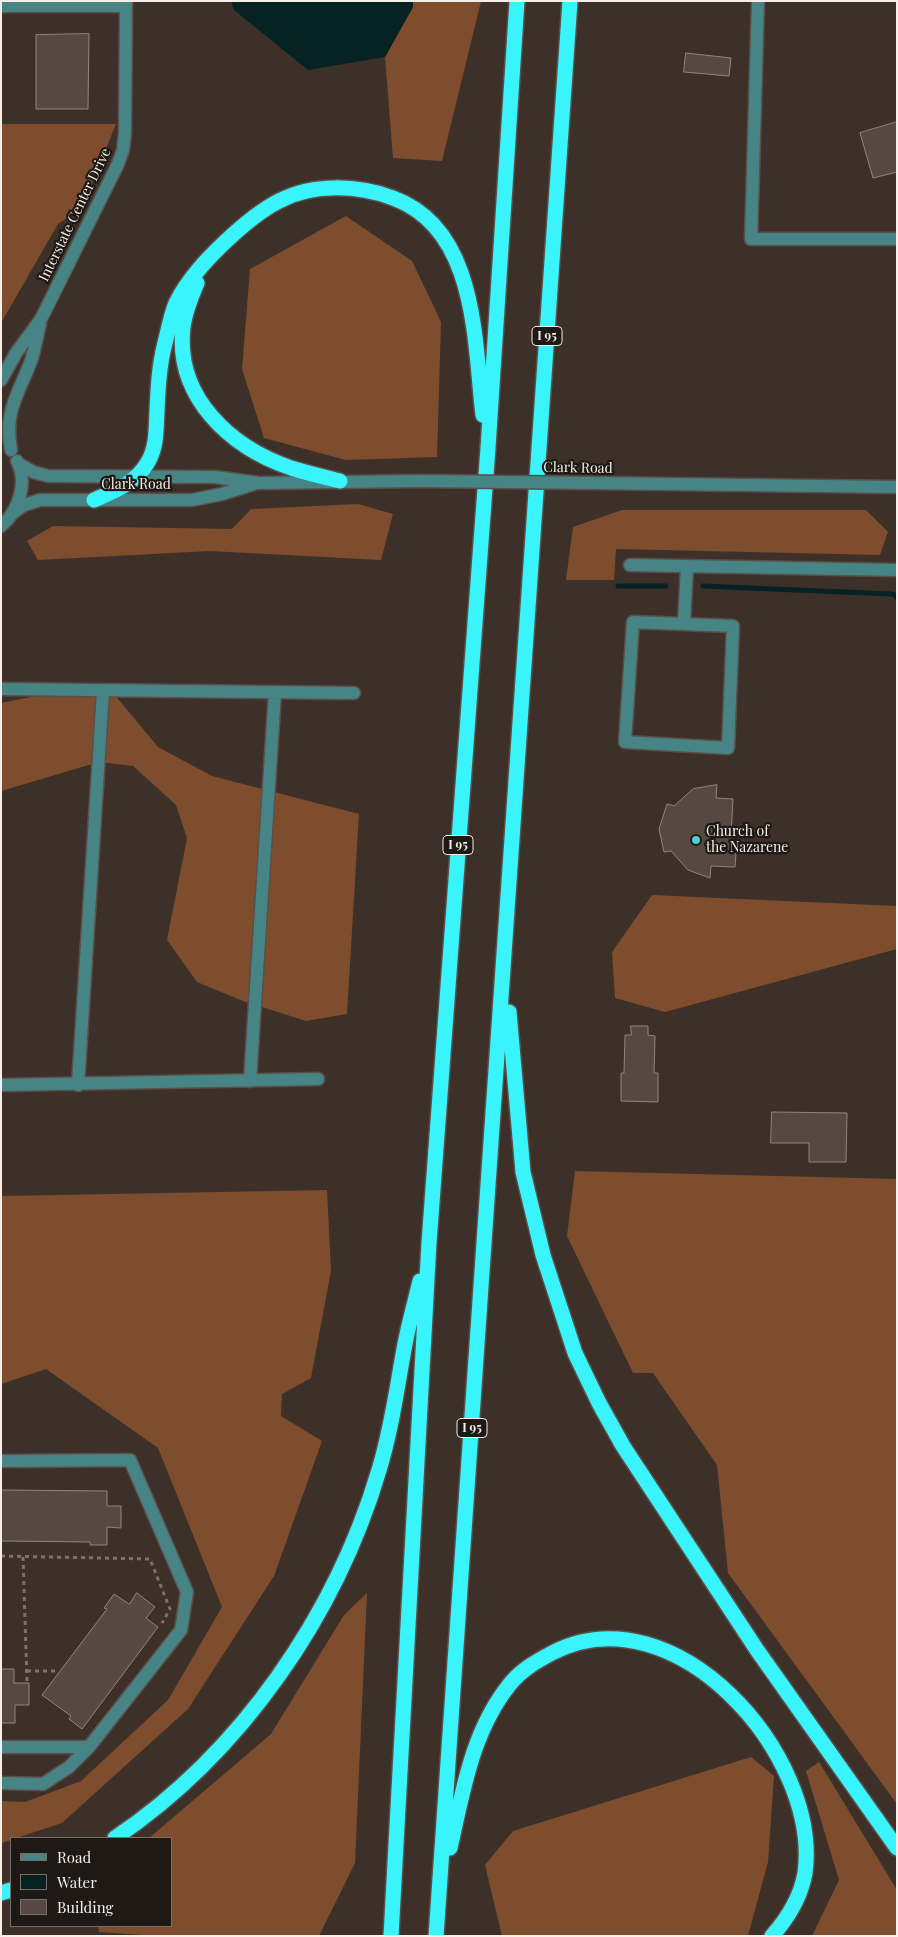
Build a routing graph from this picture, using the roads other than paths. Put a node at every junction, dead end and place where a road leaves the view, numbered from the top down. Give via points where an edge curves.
1 (517, 1) edge
2 (570, 1) edge
3 (758, 1) edge
4 (126, 4) edge
5 (1, 6) edge
6 (897, 239) edge
7 (205, 260) junction
8 (42, 319) junction
9 (1, 380) edge
10 (1, 439) edge
11 (488, 448) junction
12 (11, 450) junction
13 (19, 464) junction
14 (137, 476) junction
15 (340, 481) junction
16 (259, 482) junction
17 (897, 488) edge
18 (94, 500) junction
19 (13, 513) junction
20 (1, 526) edge
21 (630, 565) dead end
22 (688, 566) junction
23 (897, 570) edge
24 (684, 624) junction
25 (1, 689) edge
26 (103, 691) junction
27 (275, 692) junction
28 (354, 693) dead end
29 (504, 961) junction
30 (318, 1079) dead end
31 (250, 1081) junction
32 (1, 1085) edge
33 (78, 1085) junction
34 (429, 1243) junction
35 (1, 1461) edge
36 (1, 1747) edge
37 (89, 1747) junction
38 (1, 1783) edge
39 (116, 1837) edge
40 (897, 1848) edge
41 (439, 1894) junction
42 (390, 1931) edge
43 (436, 1936) edge
44 (772, 1936) edge

1 - 11 highway, I 95
2 - 29 highway, I 95
3 - 6 street via 751,239
4 - 5 street
4 - 8 street, Interstate Center Drive via 126,133 123,150
7 - 11 highway via 255,215 280,200 307,190 339,188 378,192 416,210 444,240 464,280 472,308
7 - 14 highway via 176,304 160,366 154,446 148,462
7 - 15 highway via 183,328 184,359 192,387 216,422 231,436 263,456 291,468
8 - 9 street, Interstate Center Drive via 16,353
8 - 12 street, Interstate Center Drive via 8,423
10 - 12 street
11 - 34 highway, I 95
12 - 13 street
13 - 14 street, Clark Road via 48,476
13 - 19 street via 22,481
14 - 16 street, Clark Road via 215,477
14 - 18 highway via 119,490
15 - 16 street, Clark Road
15 - 17 street, Clark Road, bridge
16 - 18 street, Clark Road via 192,500
18 - 19 street, Clark Road via 40,500
19 - 20 street
21 - 22 street
22 - 23 street
22 - 24 street
24 - 24 street via 633,622 625,742 728,748 733,626
25 - 26 street
26 - 27 street
26 - 33 street
27 - 28 street
27 - 31 street
29 - 40 highway via 523,1172 543,1255 575,1353 623,1446 757,1650
29 - 41 highway, I 95
30 - 31 street
31 - 33 street
32 - 33 street
34 - 39 highway via 379,1470 341,1569 282,1670 232,1734 164,1802
34 - 42 highway, I 95
35 - 37 street via 130,1460 187,1592 181,1630
36 - 37 street
37 - 38 street via 69,1767 42,1784
41 - 43 highway, I 95
41 - 44 highway via 474,1749 487,1718 504,1692 519,1674 560,1648 585,1641 623,1639 647,1643 698,1669 722,1687 765,1734 780,1758 799,1808 806,1853 798,1895 785,1921

